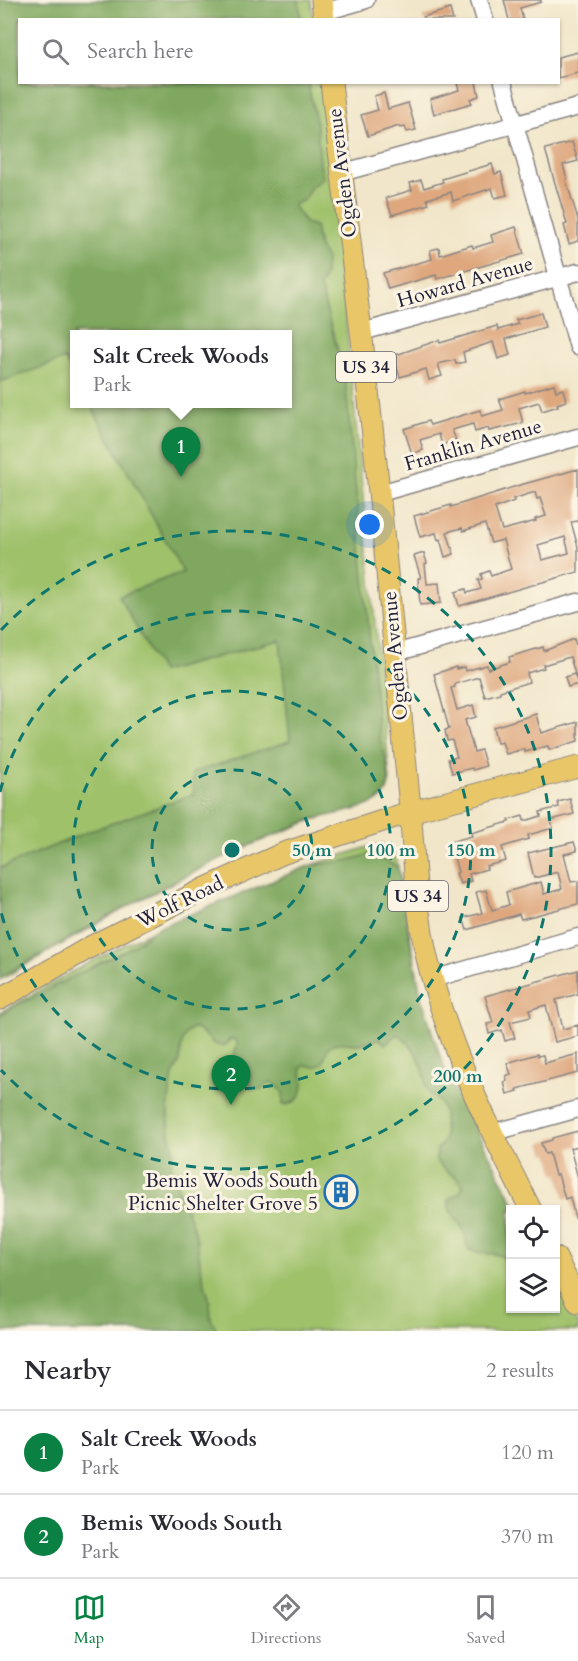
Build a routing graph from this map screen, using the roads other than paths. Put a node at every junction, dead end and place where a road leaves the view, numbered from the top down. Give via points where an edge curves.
1 (366, 0) edge
2 (479, 0) edge
3 (323, 10) edge
4 (484, 18) edge
5 (331, 84) edge
6 (503, 84) edge
7 (578, 107) edge
8 (514, 125) junction
9 (341, 173) junction
10 (578, 272) edge
11 (558, 277) junction
12 (362, 332) junction
13 (578, 347) edge
14 (578, 437) edge
15 (380, 493) junction
16 (578, 602) edge
17 (395, 653) junction
18 (578, 767) edge
19 (410, 812) junction
20 (578, 937) edge
21 (433, 979) junction
22 (0, 999) edge
23 (578, 1109) edge
24 (492, 1133) junction
25 (529, 1205) edge
26 (556, 1259) edge
27 (577, 1297) edge

1 - 3 street
2 - 4 street
5 - 9 main road, Ogden Avenue / US 34
6 - 8 street
7 - 8 street
8 - 9 street
8 - 11 street
9 - 12 main road, Ogden Avenue / US 34
10 - 11 street, Howard Avenue
11 - 12 street, Howard Avenue
11 - 13 street
12 - 15 main road, Ogden Avenue / US 34
14 - 15 street, Franklin Avenue
15 - 17 main road, Ogden Avenue / US 34
16 - 17 street
17 - 19 main road, Ogden Avenue / US 34
18 - 19 main road, Wolf Road
19 - 21 main road, Ogden Avenue / US 34 via 420,916
19 - 22 main road, Wolf Road via 284,853 204,888
20 - 21 street
21 - 24 main road, Ogden Avenue / US 34 via 461,1066
23 - 24 street
24 - 25 main road, Ogden Avenue / US 34
26 - 27 main road

